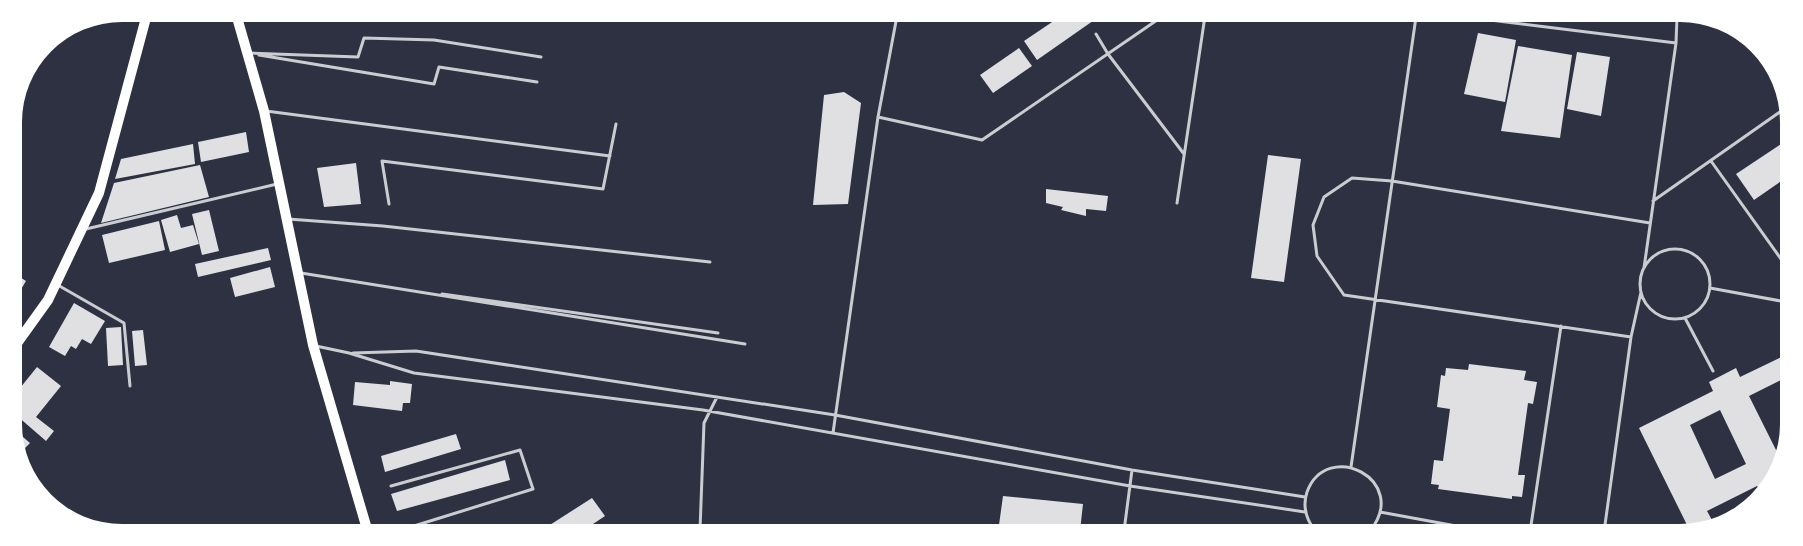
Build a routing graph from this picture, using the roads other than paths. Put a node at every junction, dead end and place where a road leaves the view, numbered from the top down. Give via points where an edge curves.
1 (146, 22) edge
2 (238, 22) edge
3 (896, 22) edge
4 (1154, 22) edge
5 (1204, 22) edge
6 (1415, 22) edge
7 (1506, 22) edge
8 (1677, 22) edge
9 (1096, 34) dead end
10 (1676, 43) junction
11 (246, 53) junction
12 (1108, 54) junction
13 (541, 57) dead end
14 (537, 82) dead end
15 (264, 111) junction
16 (1780, 112) edge
17 (878, 117) junction
18 (616, 124) dead end
19 (1184, 154) junction
20 (610, 156) junction
21 (1710, 161) junction
22 (1392, 180) junction
23 (278, 184) junction
24 (1653, 201) junction
25 (1177, 203) dead end
26 (390, 204) dead end
27 (286, 219) junction
28 (1650, 223) junction
29 (82, 229) junction
30 (1780, 258) edge
31 (710, 262) dead end
32 (1644, 268) junction
33 (297, 273) junction
34 (56, 284) junction
35 (1710, 288) junction
36 (1641, 292) junction
37 (1375, 298) junction
38 (1780, 301) edge
39 (1685, 318) junction
40 (1561, 326) junction
41 (718, 333) dead end
42 (22, 336) edge
43 (1631, 337) junction
44 (745, 344) dead end
45 (313, 345) junction
46 (349, 353) junction
47 (1713, 371) dead end
48 (130, 386) dead end
49 (717, 397) junction
50 (835, 415) junction
51 (833, 433) junction
52 (1351, 467) junction
53 (1132, 470) junction
54 (391, 486) dead end
55 (1130, 486) junction
56 (1305, 497) junction
57 (1305, 512) junction
58 (1380, 512) junction
59 (1125, 523) edge
60 (1310, 523) edge
61 (1376, 523) edge
62 (1441, 523) edge
63 (1531, 523) edge
64 (1605, 523) edge
65 (365, 524) edge
66 (421, 524) edge
67 (700, 524) edge

1 - 29 main road via 99,193
2 - 11 main road
3 - 17 lane
4 - 12 lane
5 - 19 lane
6 - 22 lane
7 - 10 lane
8 - 10 lane
9 - 12 lane
10 - 24 lane
11 - 13 lane via 358,57 364,38 434,40
11 - 14 lane via 434,84 439,66
11 - 15 main road
12 - 17 lane via 982,140
12 - 19 lane
15 - 20 lane
15 - 23 main road
16 - 21 lane
17 - 50 lane
18 - 20 lane
19 - 25 lane
20 - 26 lane via 603,189 382,161
21 - 24 lane
21 - 30 lane
22 - 28 lane
22 - 37 lane
22 - 37 lane via 1352,178 1324,197 1313,225 1317,256 1344,295
23 - 27 main road
23 - 29 lane
24 - 28 lane
27 - 31 lane via 383,226
27 - 33 main road
28 - 32 lane
29 - 34 main road
32 - 35 lane via 1662,252 1686,251 1704,265
32 - 36 lane
33 - 41 lane
33 - 44 lane
33 - 45 main road
34 - 42 main road
34 - 48 lane via 124,323
35 - 38 lane
35 - 39 lane via 1702,307
36 - 39 lane via 1645,303 1662,317
36 - 43 lane
37 - 40 lane
37 - 52 lane
39 - 47 lane
40 - 43 lane
40 - 63 lane
43 - 64 lane
45 - 46 lane
45 - 65 main road
46 - 49 lane via 416,351
46 - 51 lane via 414,373 704,410
49 - 50 lane
49 - 67 lane via 704,423
50 - 51 lane
50 - 53 lane
51 - 55 lane
52 - 56 lane via 1327,470 1317,476
52 - 58 lane via 1362,471 1378,489
53 - 55 lane
53 - 56 lane
54 - 66 lane via 520,450 533,489
55 - 57 lane
55 - 59 lane
56 - 57 lane
57 - 60 lane
58 - 61 lane
58 - 62 lane

